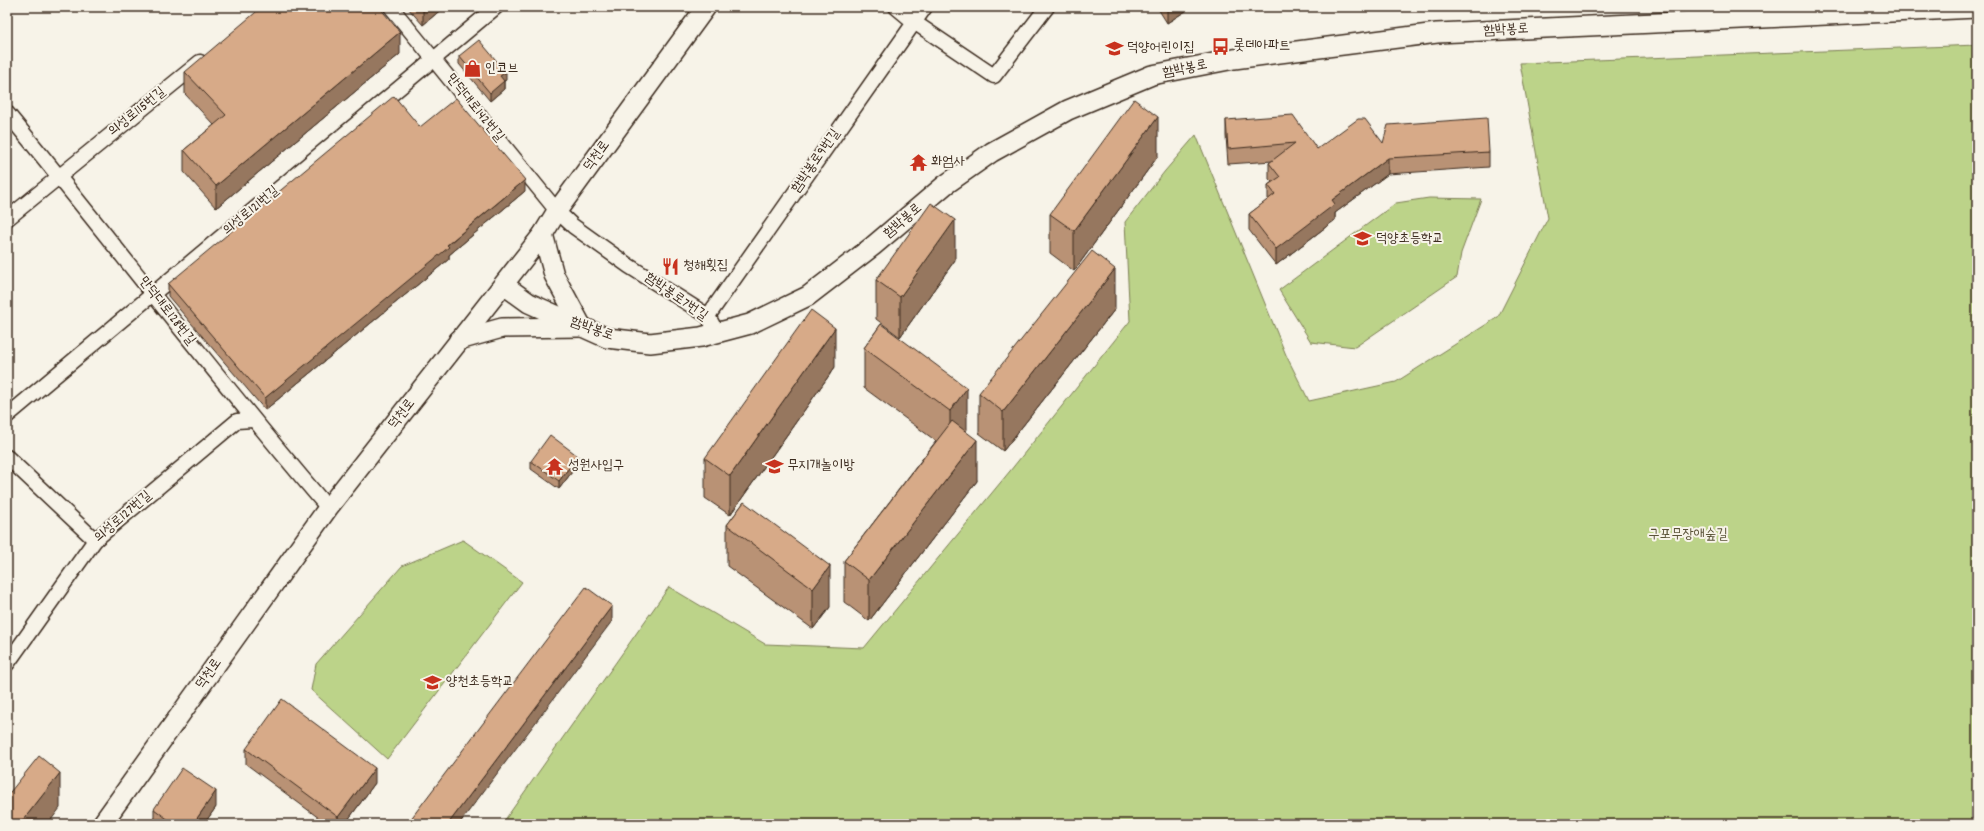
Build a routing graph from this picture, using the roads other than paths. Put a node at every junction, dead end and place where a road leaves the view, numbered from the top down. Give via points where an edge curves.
1 (391, 7) edge
2 (496, 7) edge
3 (706, 7) edge
4 (896, 7) edge
5 (925, 7) edge
6 (1047, 7) edge
7 (1977, 8) edge
8 (914, 22) junction
9 (213, 52) edge
10 (435, 59) junction
11 (7, 113) edge
12 (59, 176) junction
13 (557, 211) junction
14 (7, 218) edge
15 (543, 234) junction
16 (630, 266) joint
17 (504, 285) junction
18 (153, 293) junction
19 (708, 316) junction
20 (582, 327) junction
21 (717, 333) junction
22 (459, 340) junction
23 (7, 416) edge
24 (252, 420) junction
25 (7, 457) edge
26 (328, 508) junction
27 (95, 540) junction
28 (7, 664) edge
29 (102, 824) edge

1 - 10 street, 만덕대로142번길
2 - 10 street, 의성로121번길
3 - 13 main road, 덕천로
4 - 8 street
5 - 8 street, 함박봉로9번길
6 - 8 street via 994,76
7 - 21 main road, 함박봉로 via 1437,33 1234,60 1152,75 1068,110 992,152 945,185 873,246 808,296 750,324
8 - 19 street, 함박봉로9번길
9 - 12 street, 의성로115번길
10 - 13 street, 만덕대로142번길
10 - 18 street, 의성로121번길
11 - 12 street, 만덕대로128번길
12 - 14 street, 의성로115번길
12 - 18 street, 만덕대로128번길
13 - 15 main road, 덕천로
13 - 16 street, 만덕대로142번길 via 573,226
15 - 17 main road, 덕천로
15 - 20 main road via 554,275
16 - 19 street, 함박봉로7번길
17 - 20 main road, 함박봉로 via 529,303
17 - 22 main road, 덕천로
18 - 23 street, 의성로121번길
18 - 24 street, 만덕대로128번길
19 - 21 street, 함박봉로7번길
20 - 21 main road, 함박봉로 via 607,338 650,343
20 - 22 main road via 502,328
22 - 26 main road, 덕천로
24 - 26 street, 만덕대로128번길
24 - 27 street, 의성로127번길 via 237,421
25 - 27 street
26 - 29 main road, 덕천로
27 - 28 street, 의성로127번길

